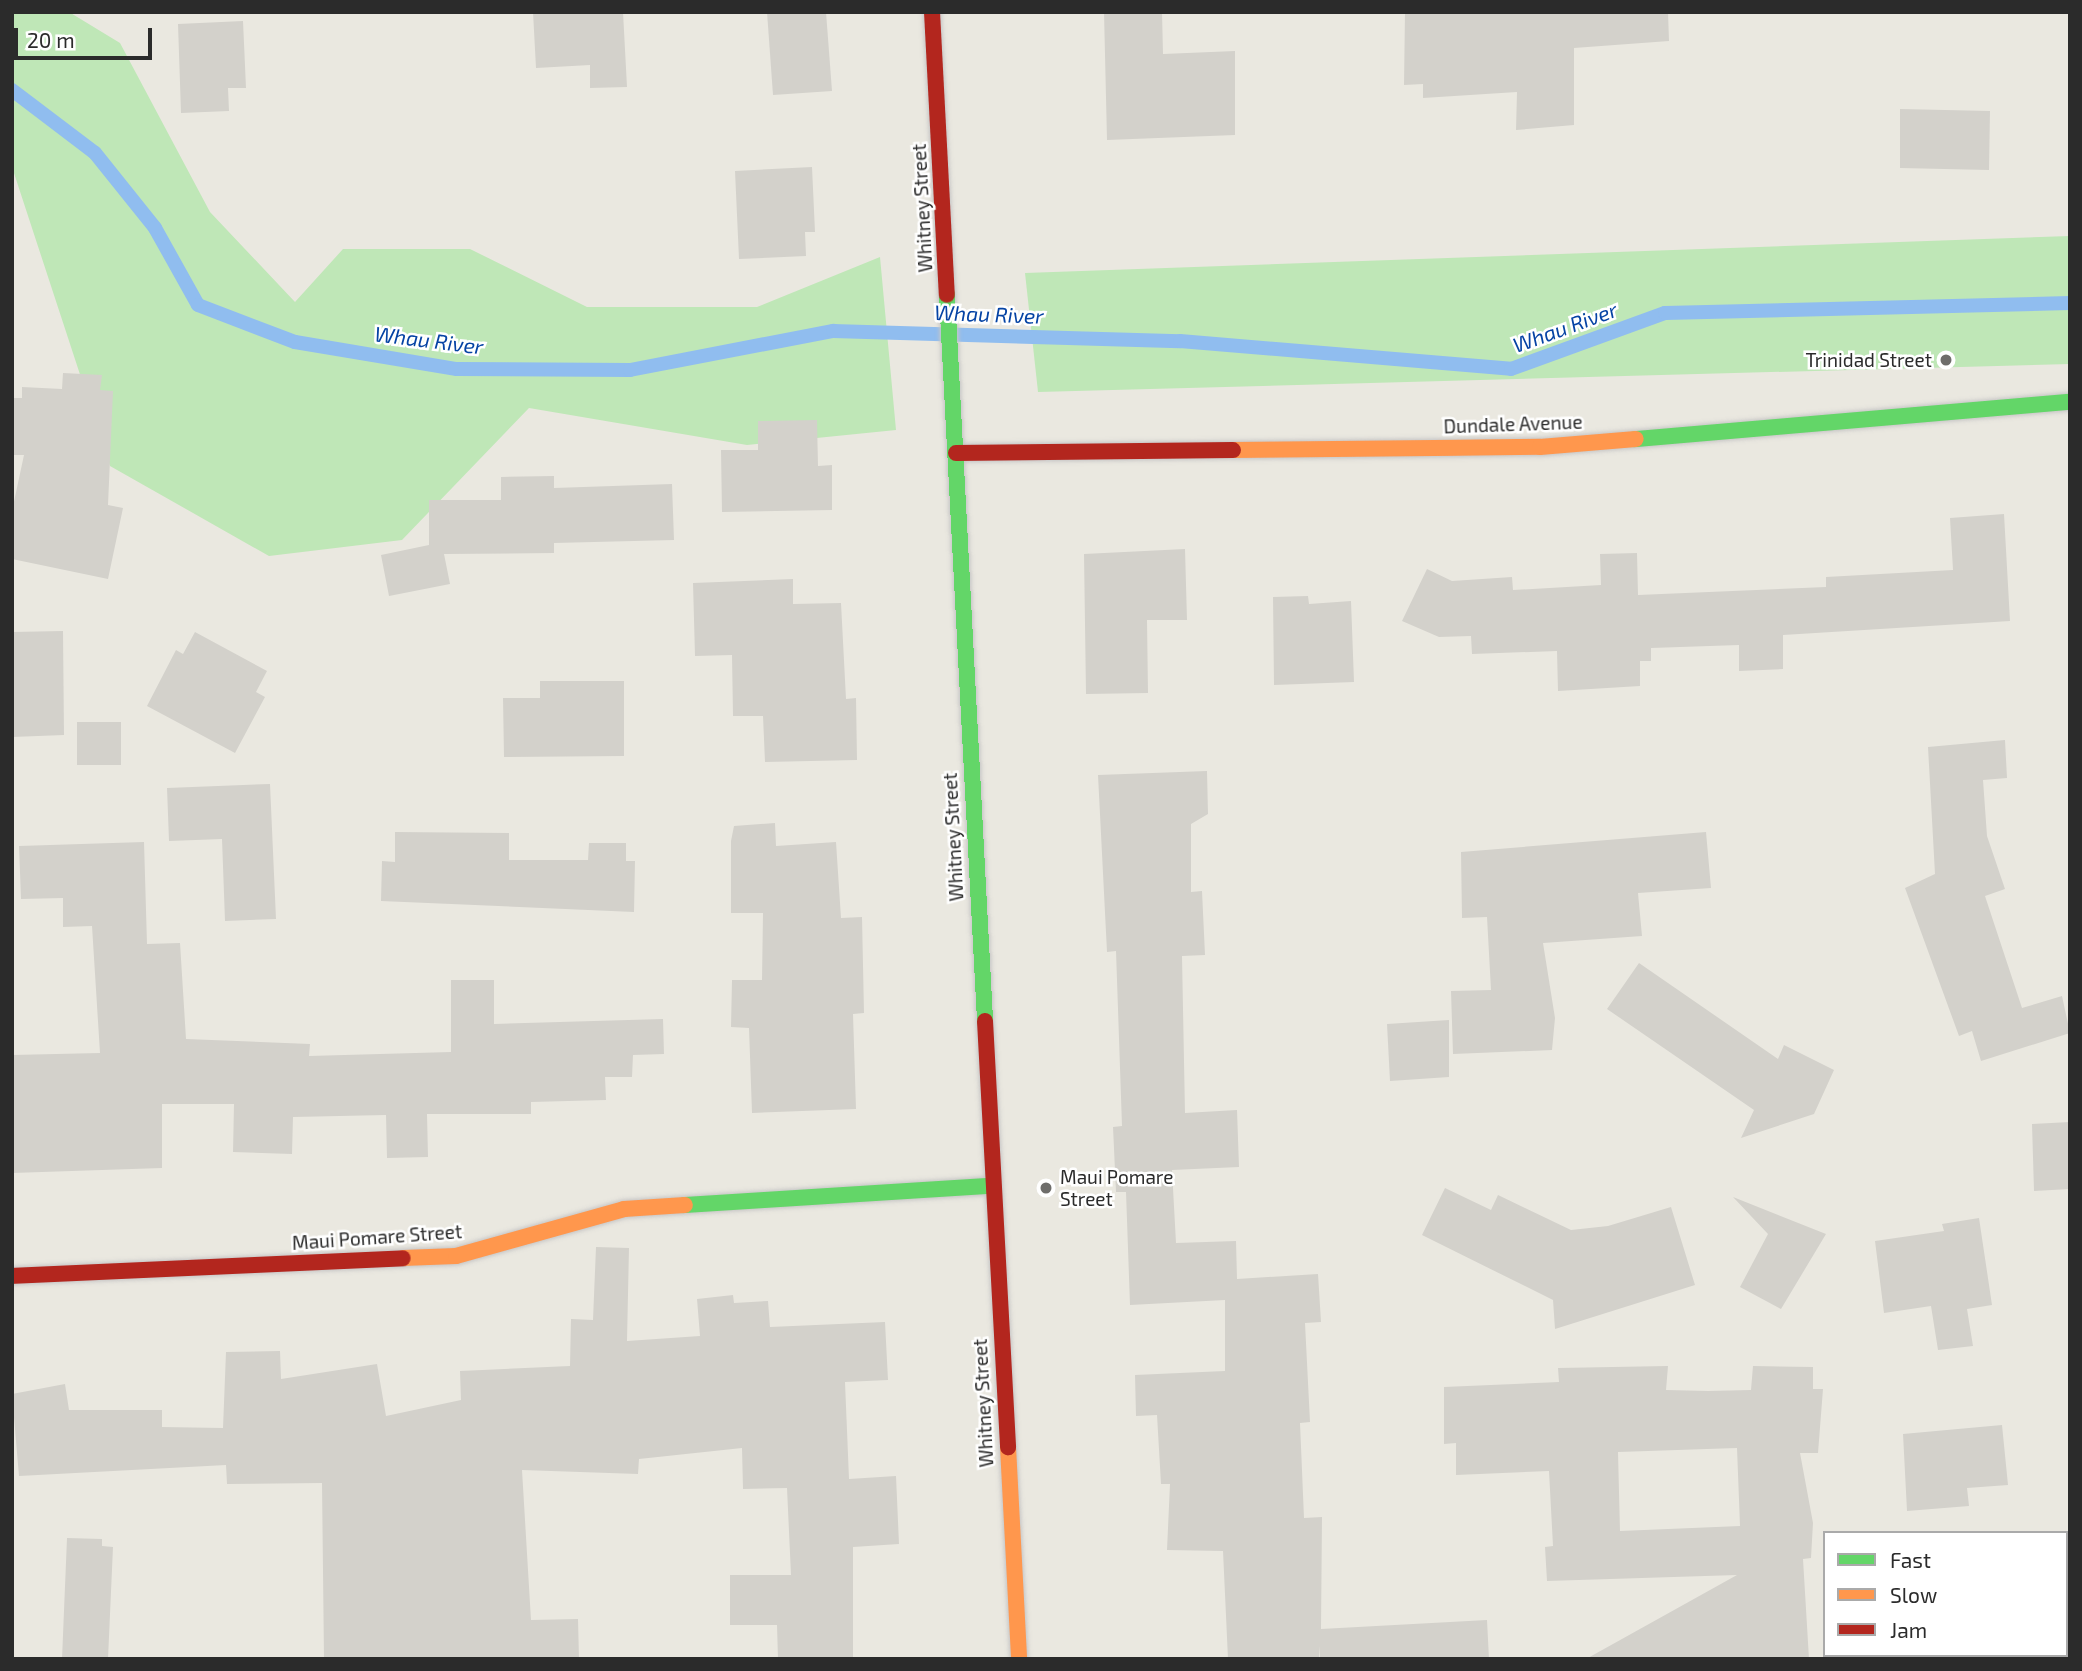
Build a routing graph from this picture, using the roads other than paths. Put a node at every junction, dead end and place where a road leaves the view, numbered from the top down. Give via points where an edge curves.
1 (932, 12) edge
2 (2070, 402) edge
3 (956, 453) junction
4 (990, 1186) junction
5 (12, 1276) edge
6 (1019, 1659) edge

1 - 3 street, Whitney Street
2 - 3 street, Dundale Avenue via 1540,447
3 - 4 street, Whitney Street
4 - 5 street, Maui Pomare Street via 624,1209 456,1256
4 - 6 street, Whitney Street

